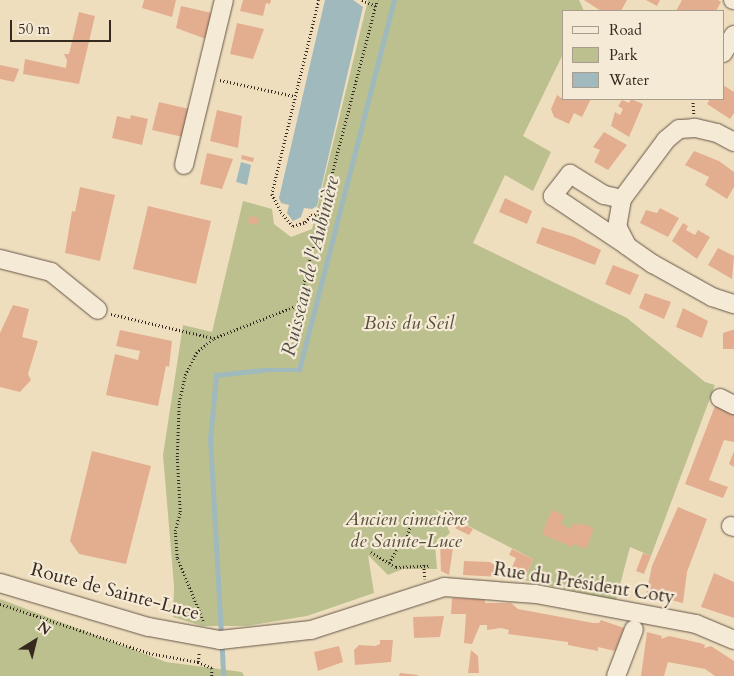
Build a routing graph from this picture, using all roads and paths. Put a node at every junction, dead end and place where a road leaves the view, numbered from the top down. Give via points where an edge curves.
1 (224, 0) edge
2 (319, 0) edge
3 (362, 0) edge
4 (378, 0) edge
5 (376, 6) junction
6 (734, 35) edge
7 (724, 51) edge
8 (206, 76) junction
9 (294, 96) junction
10 (734, 142) edge
11 (184, 165) dead end
12 (622, 198) junction
13 (321, 214) junction
14 (627, 246) junction
15 (0, 259) edge
16 (734, 304) edge
17 (98, 310) joint
18 (214, 338) junction
19 (414, 514) dead end
20 (371, 552) dead end
21 (389, 563) junction
22 (424, 565) junction
23 (430, 566) dead end
24 (424, 576) dead end
25 (0, 583) edge
26 (0, 604) edge
27 (634, 629) dead end
28 (202, 632) junction
29 (220, 640) joint
30 (734, 640) edge
31 (212, 676) edge
32 (616, 676) edge

1 - 8 street
2 - 9 path
3 - 5 path
4 - 5 path
5 - 13 path
6 - 7 street
8 - 9 path
8 - 11 street
9 - 13 path via 272,194 293,226 305,222 310,215
10 - 12 street via 717,133 695,128 679,130 666,140
12 - 14 street via 617,226
12 - 14 street via 604,195 570,174 553,196
13 - 18 path via 298,304
14 - 16 street via 681,281
15 - 17 street via 51,272
17 - 18 path
18 - 28 path via 196,353 184,375 177,438 177,558 203,620
19 - 21 path via 406,539 402,538
20 - 21 path
21 - 22 path via 396,567
22 - 23 path
22 - 24 path
25 - 28 street, Route de Sainte-Luce via 149,627
26 - 31 path via 149,653 198,662 212,668
27 - 32 street
28 - 29 street, Route de Sainte-Luce
29 - 30 street, Rue du Président Coty via 311,630 444,588 536,594 696,624

